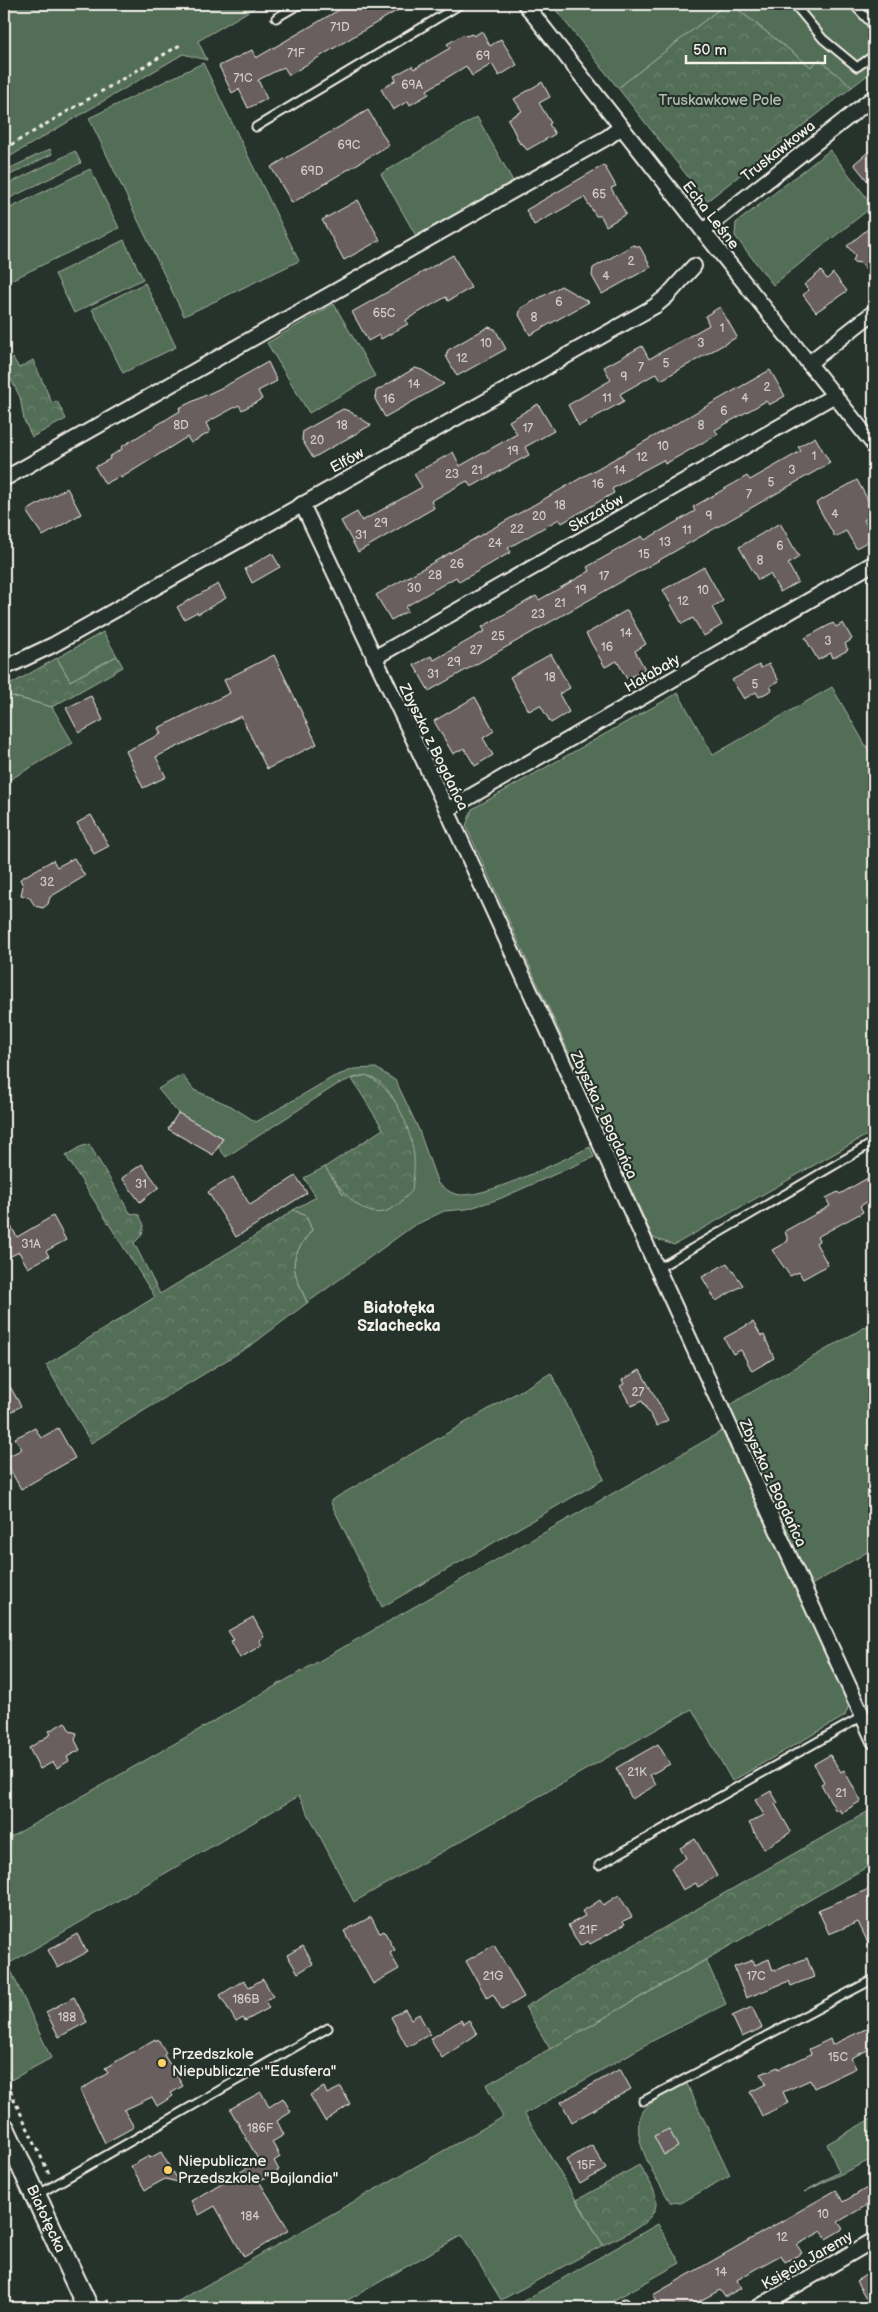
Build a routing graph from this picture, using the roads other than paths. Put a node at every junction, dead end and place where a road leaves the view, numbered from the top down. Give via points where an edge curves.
1 (300, 4) edge
2 (462, 4) edge
3 (525, 4) edge
4 (794, 4) edge
5 (852, 4) edge
6 (276, 18) dead end
7 (874, 26) edge
8 (874, 55) edge
9 (874, 97) edge
10 (256, 126) dead end
11 (621, 126) junction
12 (702, 231) junction
13 (694, 266) dead end
14 (874, 312) edge
15 (809, 363) junction
16 (835, 395) junction
17 (874, 445) edge
18 (4, 479) edge
19 (302, 504) junction
20 (874, 563) edge
21 (374, 658) junction
22 (4, 668) edge
23 (447, 810) junction
24 (874, 1142) edge
25 (657, 1269) junction
26 (863, 1716) junction
27 (874, 1741) edge
28 (599, 1865) dead end
29 (874, 1979) edge
30 (328, 2028) dead end
31 (643, 2101) dead end
32 (4, 2128) edge
33 (35, 2196) junction
34 (874, 2240) edge
35 (88, 2308) edge
36 (756, 2308) edge

1 - 6 lane
2 - 10 lane
3 - 11 street, Echa Leśne
4 - 8 lane via 823,40 857,67
5 - 7 lane
9 - 12 street, Truskawkowa
11 - 12 street, Echa Leśne
11 - 18 street via 599,142
12 - 15 street, Echa Leśne
13 - 19 street, Elfów via 655,306
14 - 15 street
15 - 16 street, Echa Leśne
16 - 17 street, Echa Leśne
16 - 21 street, Skrzatów
19 - 21 street, Zbyszka z Bogdańca
19 - 22 street, Elfów via 53,645
20 - 23 street, Hałabały
21 - 23 street, Zbyszka z Bogdańca
23 - 25 street, Zbyszka z Bogdańca
24 - 25 lane
25 - 26 street, Zbyszka z Bogdańca
26 - 27 street, Zbyszka z Bogdańca
26 - 28 lane
29 - 31 lane
30 - 33 lane
32 - 33 street, Białołęcka
33 - 35 street, Białołęcka
34 - 36 street, Księcia Jaremy

